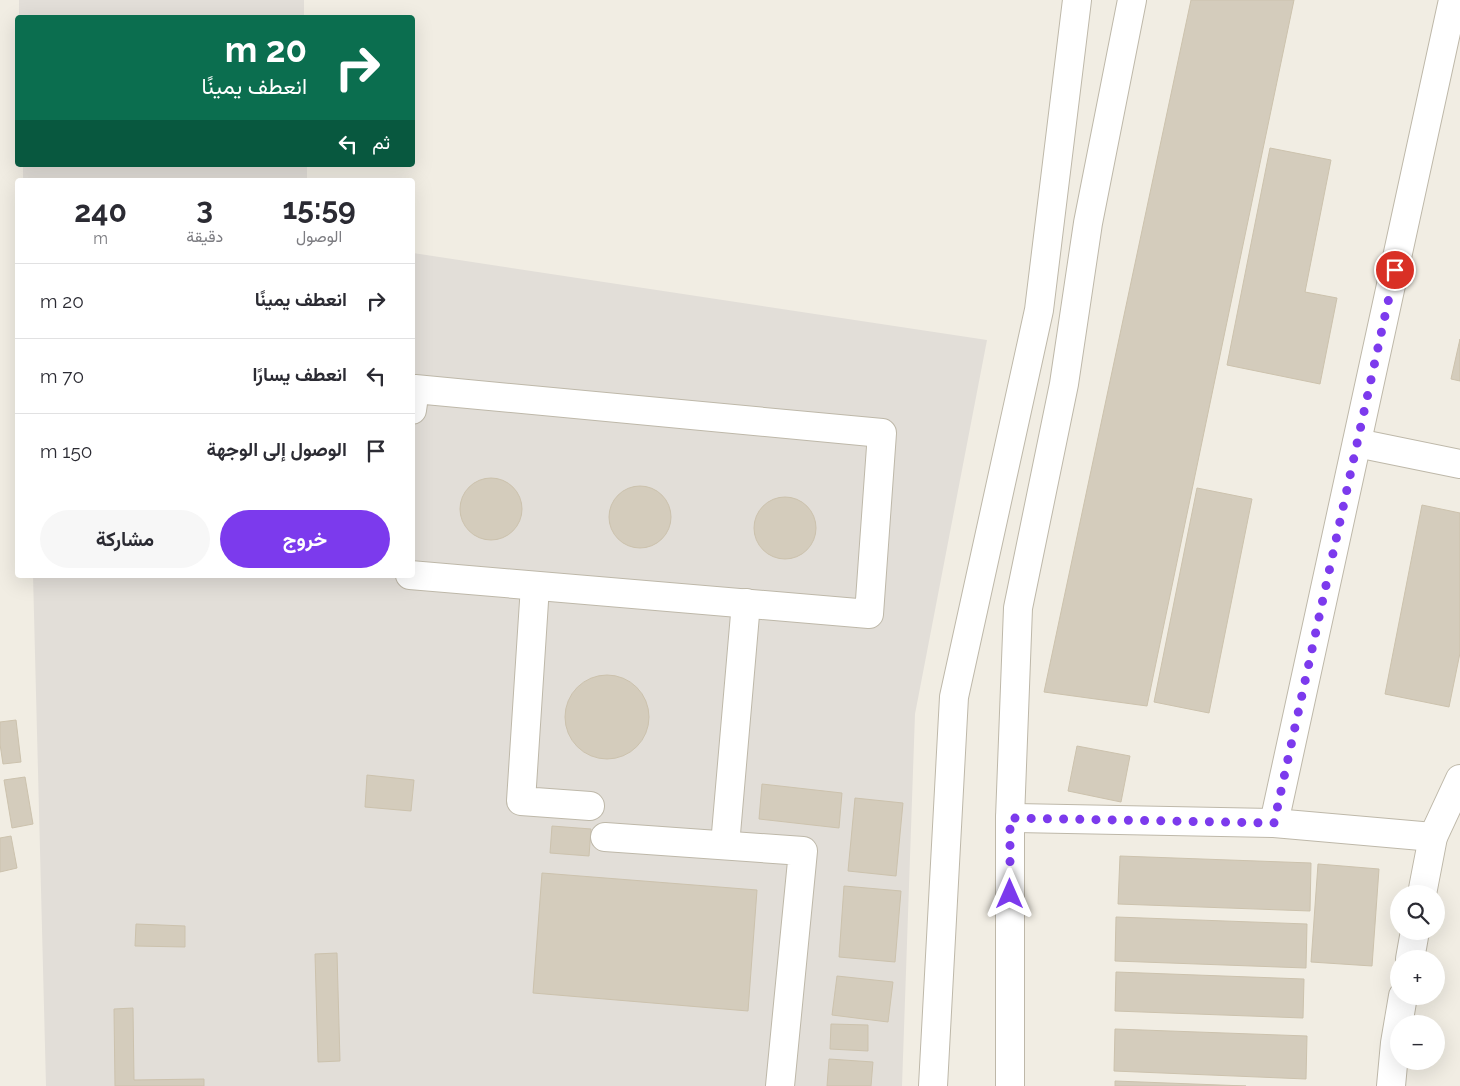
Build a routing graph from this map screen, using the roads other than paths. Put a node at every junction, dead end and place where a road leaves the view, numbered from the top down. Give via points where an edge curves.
1 (1077, 0) edge
2 (1132, 0) edge
3 (1453, 0) edge
4 (415, 389) edge
5 (1357, 443) junction
6 (1460, 464) edge
7 (415, 575) edge
8 (535, 586) junction
9 (746, 603) junction
10 (1460, 779) edge
11 (590, 806) dead end
12 (1010, 818) junction
13 (1274, 823) junction
14 (605, 837) dead end
15 (1433, 837) junction
16 (724, 845) junction
17 (1424, 885) edge
18 (1402, 1005) edge
19 (780, 1086) edge
20 (933, 1086) edge
21 (1010, 1086) edge
22 (1391, 1086) edge

1 - 20 street via 1039,310 954,697
2 - 12 street via 1088,224 1064,384 1018,608
3 - 5 street
4 - 9 street via 882,433 869,614
5 - 6 street
5 - 13 street
7 - 8 street
8 - 9 street
8 - 11 street via 521,801
9 - 16 street
10 - 15 street
12 - 13 street
12 - 21 street
13 - 15 street
14 - 16 street
15 - 17 street
16 - 19 street via 803,851
18 - 22 street

